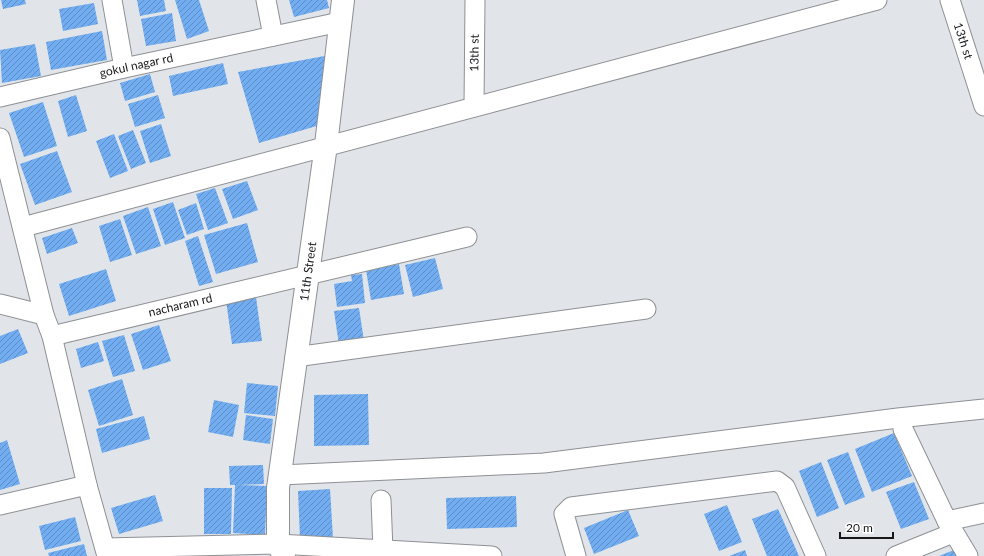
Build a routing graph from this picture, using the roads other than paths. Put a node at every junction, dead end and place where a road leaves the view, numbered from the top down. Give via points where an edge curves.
1 (112, 0) edge
2 (266, 0) edge
3 (343, 0) edge
4 (475, 0) edge
5 (878, 0) edge
6 (950, 0) edge
7 (340, 22) junction
8 (273, 36) junction
9 (124, 68) junction
10 (0, 97) edge
11 (984, 106) edge
12 (474, 107) junction
13 (0, 141) edge
14 (326, 145) junction
15 (23, 227) junction
16 (466, 237) dead end
17 (308, 274) junction
18 (0, 304) edge
19 (646, 310) dead end
20 (44, 316) junction
21 (52, 336) junction
22 (295, 356) junction
23 (984, 409) edge
24 (903, 429) dead end
25 (280, 475) junction
26 (87, 485) junction
27 (381, 500) dead end
28 (0, 505) edge
29 (984, 513) edge
30 (950, 527) junction
31 (215, 550) edge
32 (281, 550) edge
33 (383, 550) junction
34 (106, 552) edge
35 (450, 555) edge
36 (492, 556) edge
37 (576, 556) edge
38 (816, 556) edge
39 (896, 556) edge
40 (968, 556) edge

1 - 9 street
2 - 8 street
3 - 7 street, 11th Street
4 - 12 street, 13th st
5 - 12 street
6 - 11 street, 13th st
7 - 8 street, gokul nagar rd
7 - 14 street, 11th Street
8 - 9 street, gokul nagar rd
9 - 10 street, gokul nagar rd
12 - 14 street
13 - 15 street
14 - 15 street
14 - 17 street, 11th Street
15 - 20 street
16 - 17 street, nacharam rd
17 - 21 street, nacharam rd
17 - 22 street, 11th Street
18 - 20 street
19 - 22 street
20 - 21 street
21 - 26 street
22 - 25 street, 11th Street
23 - 25 street via 544,463
24 - 30 street
25 - 32 street, 11th Street via 278,488
26 - 28 street
26 - 34 street
27 - 33 street
29 - 30 street
30 - 39 street
30 - 40 street
31 - 32 street
31 - 34 street
32 - 33 street
33 - 35 street
35 - 36 street
37 - 38 street via 564,514 571,507 777,481 785,487

